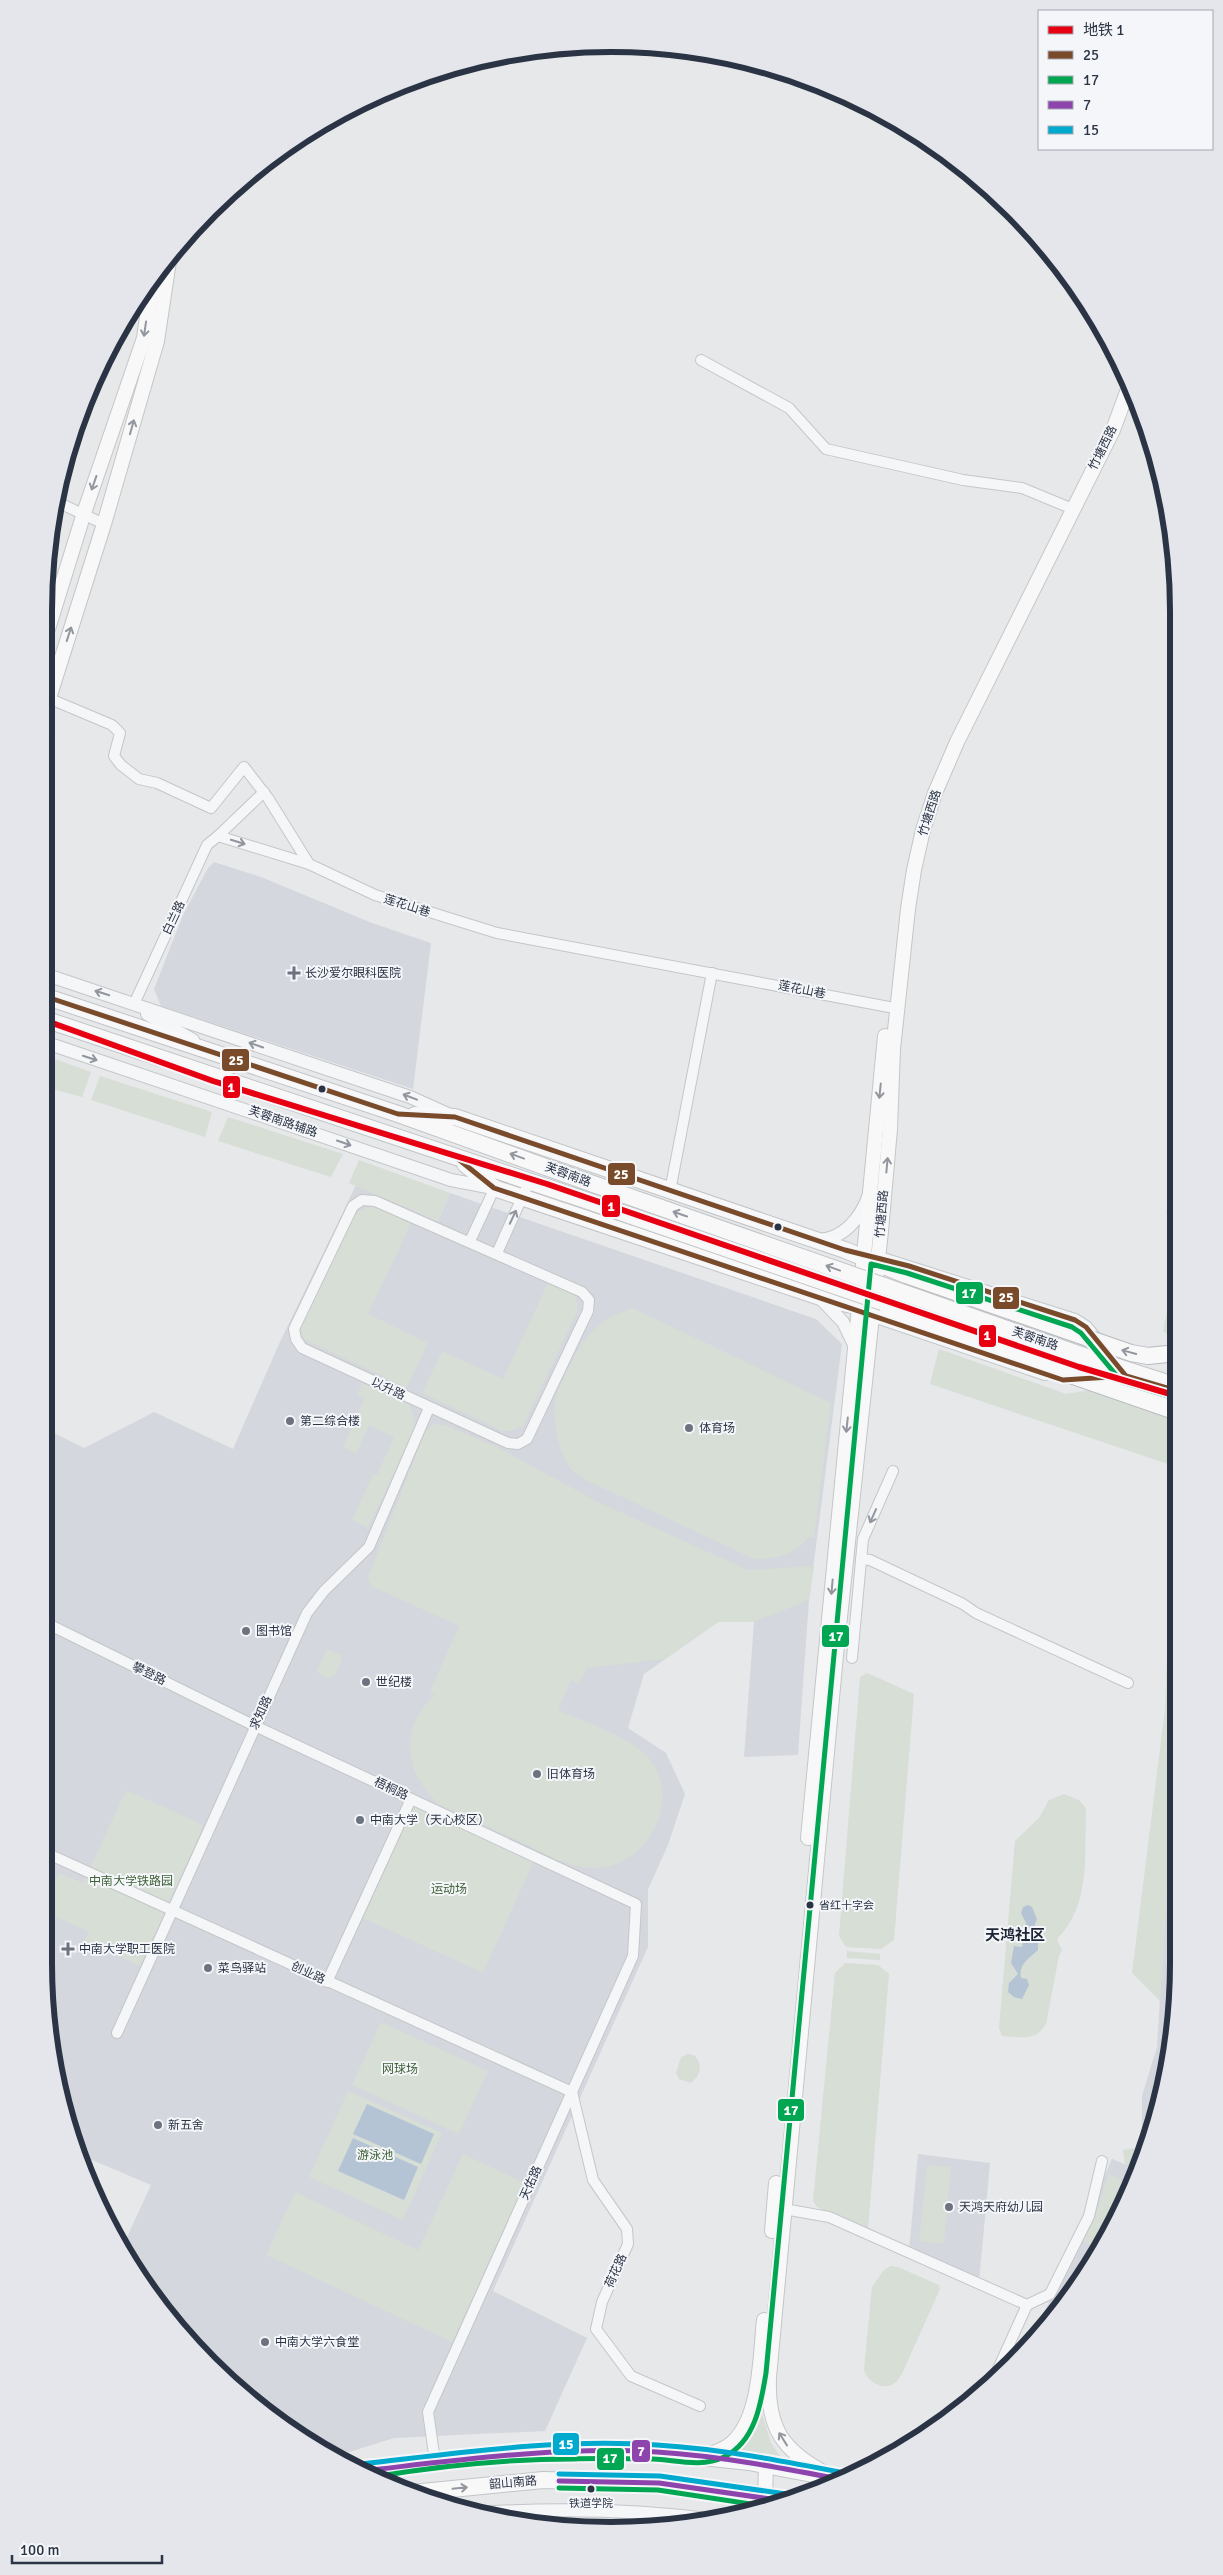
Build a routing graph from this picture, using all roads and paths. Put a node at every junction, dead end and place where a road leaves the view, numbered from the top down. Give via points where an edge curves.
1 (167, 272) edge
2 (150, 297) edge
3 (701, 360) dead end
4 (1121, 382) edge
5 (1126, 394) edge
6 (63, 504) edge
7 (1070, 507) junction
8 (84, 513) junction
9 (104, 524) junction
10 (52, 616) edge
11 (52, 686) edge
12 (52, 700) edge
13 (264, 792) junction
14 (218, 836) junction
15 (308, 864) junction
16 (712, 974) junction
17 (52, 977) edge
18 (52, 999) edge
19 (128, 1002) junction
20 (889, 1007) junction
21 (52, 1022) edge
22 (52, 1045) edge
23 (216, 1054) junction
24 (398, 1114) junction
25 (455, 1117) junction
26 (457, 1158) junction
27 (501, 1172) junction
28 (529, 1182) junction
29 (494, 1188) junction
30 (870, 1190) junction
31 (670, 1192) junction
32 (522, 1198) junction
33 (816, 1240) junction
34 (470, 1241) junction
35 (497, 1253) junction
36 (873, 1263) junction
37 (810, 1294) junction
38 (871, 1310) junction
39 (862, 1352) junction
40 (1170, 1354) edge
41 (1126, 1376) junction
42 (1110, 1377) junction
43 (1170, 1384) edge
44 (1170, 1389) edge
45 (1170, 1395) edge
46 (1170, 1400) edge
47 (429, 1408) junction
48 (1170, 1410) edge
49 (893, 1472) dead end
50 (861, 1559) junction
51 (52, 1626) edge
52 (852, 1658) dead end
53 (1128, 1683) dead end
54 (255, 1726) junction
55 (411, 1799) junction
56 (52, 1856) edge
57 (636, 1904) joint
58 (171, 1909) junction
59 (327, 1982) junction
60 (117, 2033) dead end
61 (572, 2092) junction
62 (1102, 2161) dead end
63 (784, 2209) junction
64 (1027, 2305) junction
65 (999, 2366) edge
66 (700, 2406) dead end
67 (704, 2456) junction
68 (435, 2462) junction
69 (766, 2465) junction
70 (374, 2469) edge
71 (834, 2476) edge
72 (831, 2477) edge
73 (428, 2491) edge
74 (770, 2499) edge
75 (766, 2500) edge
76 (500, 2512) edge
77 (691, 2517) edge

9 -> 1 main road via 157,341
2 -> 8 main road via 144,338
3 - 7 street via 789,408 826,448 963,480 1022,488
4 - 7 main road, 竹塘西路
5 - 7 main road, 竹塘西路 via 1113,430
6 - 8 street
7 - 20 main road, 竹塘西路 via 944,754 925,798 905,869
36 -> 7 main road, 竹塘西路 via 881,1231 908,909 923,830 957,742
8 - 9 street
8 - 10 main road
11 -> 9 main road
12 - 13 street via 112,724 120,733 114,756 139,779 157,783 211,808 244,767
13 - 14 street, 白兰路
13 - 15 street
14 -> 15 street, 莲花山巷
14 - 19 street, 白兰路 via 207,845
15 - 16 street, 莲花山巷 via 375,895 497,933
16 - 20 street, 莲花山巷
16 - 31 street
19 -> 17 street
18 - 23 main road, 芙蓉南路
19 - 23 street
25 -> 19 street via 410,1097
20 -> 30 main road, 竹塘西路
21 - 26 main road, 芙蓉南路
22 -> 29 street, 芙蓉南路辅路 via 451,1180
23 - 24 main road, 芙蓉南路
24 - 25 main road
43 -> 24 main road, 芙蓉南路, bridge
25 - 31 main road
26 - 27 main road, 芙蓉南路
26 - 29 main road
27 - 28 main road, 芙蓉南路
27 - 29 street
28 - 32 street
28 - 46 main road, 芙蓉南路, bridge via 1091,1376
29 - 32 main road
29 - 34 street
30 - 33 street via 852,1224 832,1238
30 - 36 main road, 竹塘西路
31 - 33 main road
35 -> 32 street
32 - 37 main road
33 - 36 main road
34 - 35 street, 以升路
34 - 47 street, 以升路 via 375,1201 362,1200 353,1206 294,1329 302,1348
35 - 47 street, 以升路 via 582,1292 589,1300 588,1311 527,1438 518,1444 508,1443
36 - 38 main road, 竹塘西路
40 -> 36 main road, bridge via 1148,1356 1131,1353
36 - 41 street via 906,1299
36 - 41 street via 1076,1320 1086,1327
37 - 38 main road
37 - 39 street via 837,1314
38 - 39 main road, 竹塘西路
38 - 42 street via 904,1305
38 - 42 street via 1063,1380
38 - 48 main road, bridge
39 - 63 main road, 竹塘西路
39 -> 67 main road, 竹塘西路 via 759,2372 750,2413 742,2430 732,2443
41 - 44 street
42 - 45 street
47 - 54 street, 求知路 via 369,1546 307,1613
49 -> 50 street via 863,1539
50 - 52 street
50 - 53 street via 870,1560
51 - 54 street, 攀登路
54 - 55 street, 梧桐路
54 - 58 street, 求知路
55 - 57 street, 梧桐路
55 - 59 street
56 - 58 street, 创业路
57 - 61 street, 天佑路 via 633,1956
58 - 59 street, 创业路
58 - 60 street, 求知路
59 - 61 street, 创业路
61 - 66 street, 荷花路 via 593,2180 627,2229 628,2244 602,2302 596,2329 631,2376
61 - 68 street, 天佑路 via 428,2412
62 - 64 street via 1089,2216 1050,2294
63 - 64 street via 829,2217
71 -> 63 main road, 竹塘西路 via 793,2454 776,2427 770,2408 768,2377
64 - 65 street
67 - 68 main road via 656,2452 524,2452
67 - 69 main road
68 - 70 main road
69 - 72 main road
69 - 74 main road
73 -> 75 main road, 韶山南路 via 543,2480 659,2483
76 - 77 street via 544,2509 654,2512

